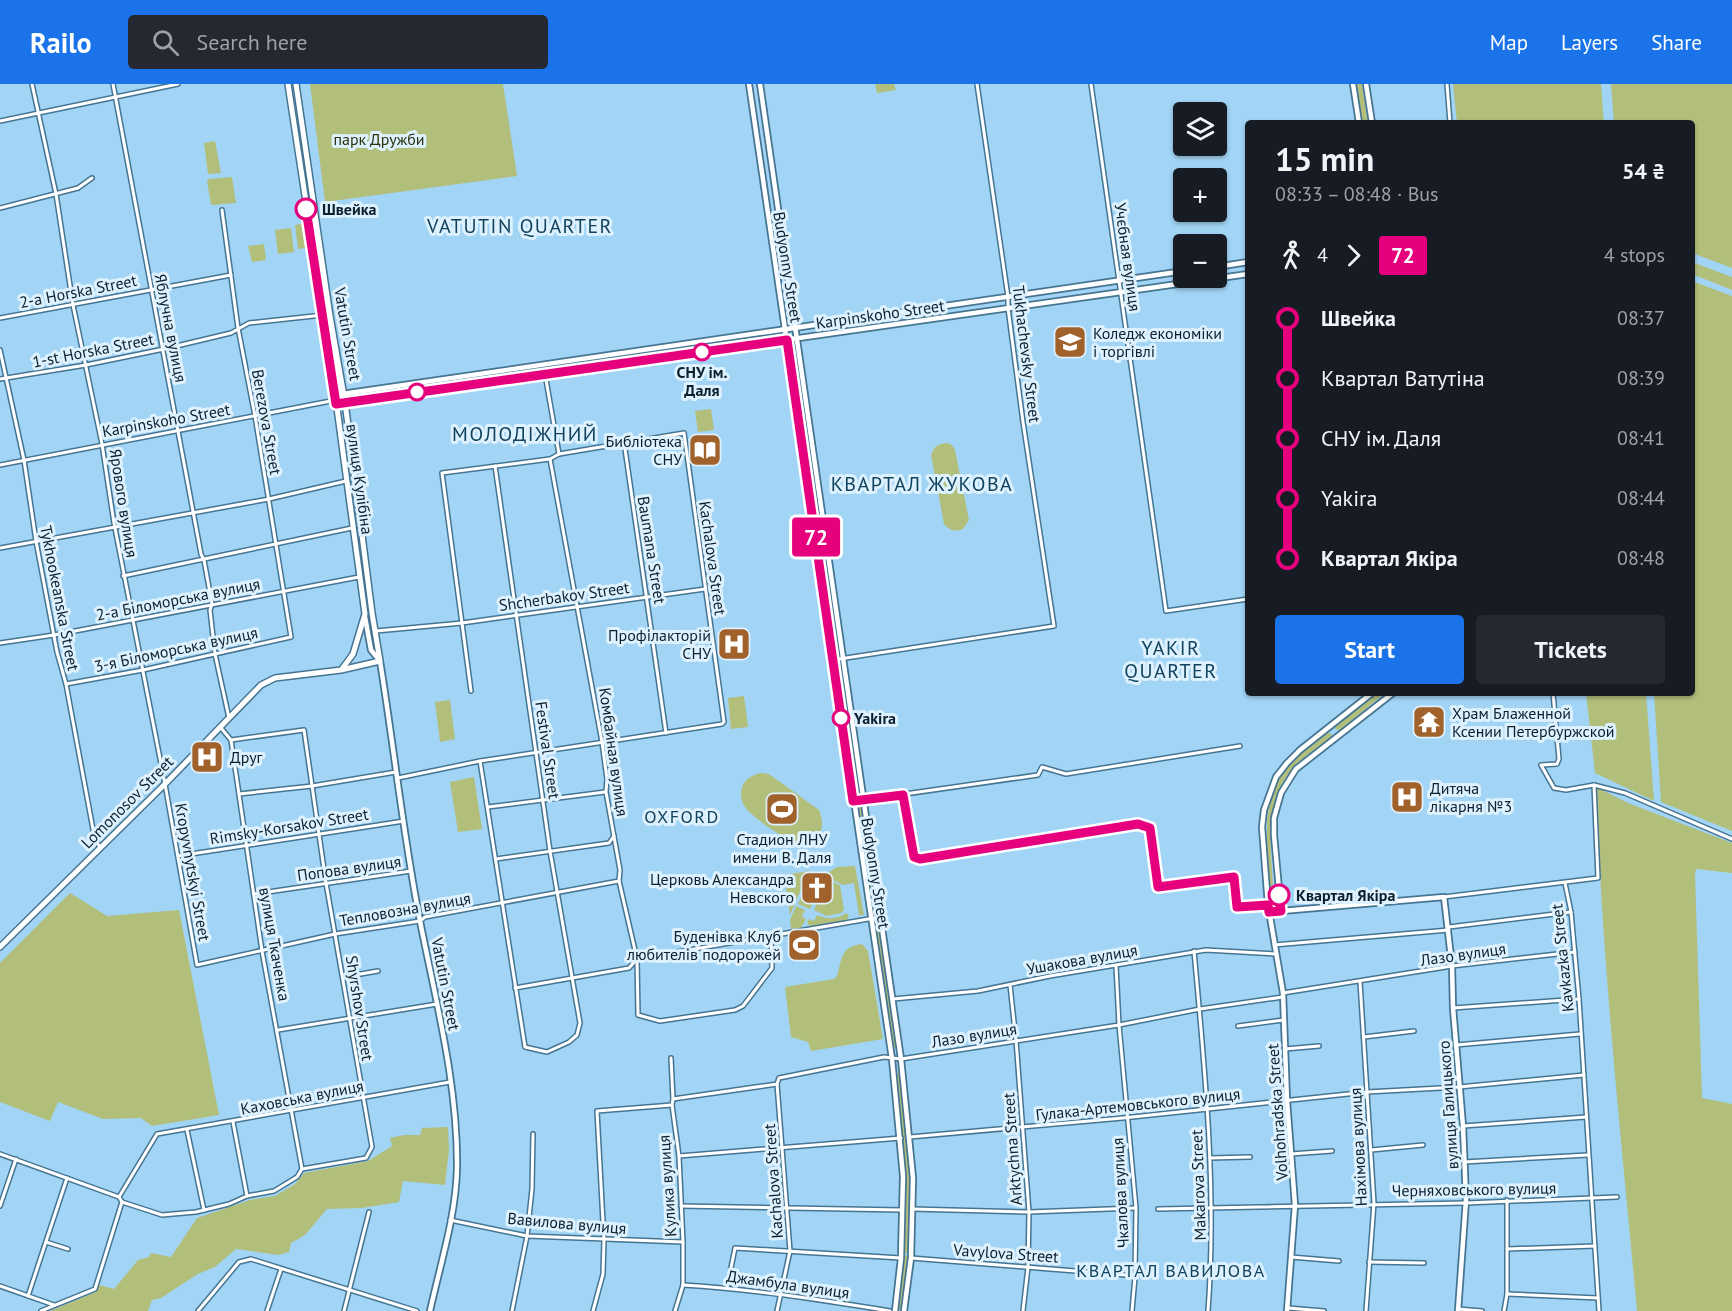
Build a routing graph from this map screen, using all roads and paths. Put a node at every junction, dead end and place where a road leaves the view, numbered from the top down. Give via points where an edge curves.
1 (32, 84) edge
2 (113, 84) edge
3 (178, 84) edge
4 (288, 84) edge
5 (296, 84) edge
6 (749, 84) edge
7 (760, 84) edge
8 (977, 84) edge
9 (1091, 84) edge
10 (1353, 84) edge
11 (1366, 84) edge
12 (1447, 84) edge
13 (116, 98) junction
14 (38, 114) junction
15 (1359, 120) edge
16 (1372, 120) edge
17 (1450, 120) edge
18 (0, 121) edge
19 (92, 178) dead end
20 (56, 194) junction
21 (0, 208) edge
22 (222, 210) dead end
23 (1245, 262) edge
24 (1227, 265) edge
25 (1173, 273) edge
26 (1245, 274) edge
27 (232, 275) junction
28 (1119, 281) junction
29 (152, 289) junction
30 (1121, 292) junction
31 (1008, 297) junction
32 (73, 305) junction
33 (1008, 308) junction
34 (322, 315) junction
35 (330, 316) junction
36 (0, 318) edge
37 (238, 328) junction
38 (797, 328) junction
39 (785, 330) junction
40 (798, 338) junction
41 (787, 340) junction
42 (164, 349) junction
43 (0, 350) edge
44 (86, 365) junction
45 (545, 374) junction
46 (5, 378) junction
47 (0, 379) edge
48 (344, 394) junction
49 (336, 400) junction
50 (345, 402) junction
51 (255, 416) junction
52 (177, 430) junction
53 (624, 442) junction
54 (102, 444) junction
55 (559, 454) junction
56 (550, 459) junction
57 (24, 460) junction
58 (0, 465) edge
59 (495, 466) junction
60 (346, 481) junction
61 (269, 499) junction
62 (194, 513) junction
63 (115, 527) junction
64 (352, 528) junction
65 (36, 541) junction
66 (276, 545) junction
67 (0, 548) edge
68 (204, 560) junction
69 (123, 576) junction
70 (359, 577) junction
71 (705, 589) junction
72 (283, 591) junction
73 (647, 597) junction
74 (1245, 598) edge
75 (212, 604) junction
76 (578, 607) junction
77 (365, 614) junction
78 (517, 615) junction
79 (131, 620) junction
80 (462, 623) junction
81 (375, 631) junction
82 (54, 635) junction
83 (291, 637) joint
84 (0, 643) edge
85 (215, 654) junction
86 (843, 658) junction
87 (833, 660) junction
88 (380, 661) junction
89 (143, 670) junction
90 (341, 670) junction
91 (66, 684) junction
92 (471, 691) dead end
93 (1368, 696) edge
94 (1389, 696) edge
95 (1552, 696) edge
96 (229, 718) junction
97 (220, 726) junction
98 (666, 733) junction
99 (231, 740) junction
100 (602, 742) junction
101 (1240, 746) dead end
102 (536, 752) junction
103 (480, 761) junction
104 (397, 775) junction
105 (165, 784) junction
106 (1594, 785) junction
107 (312, 786) junction
108 (606, 792) junction
109 (239, 794) junction
110 (903, 795) junction
111 (863, 800) junction
112 (544, 801) junction
113 (853, 801) junction
114 (488, 807) junction
115 (404, 821) junction
116 (319, 834) junction
117 (614, 836) junction
118 (1732, 839) edge
119 (246, 845) junction
120 (101, 848) junction
121 (550, 851) junction
122 (178, 856) junction
123 (496, 859) junction
124 (411, 871) junction
125 (619, 881) junction
126 (326, 883) junction
127 (1565, 884) junction
128 (558, 893) junction
129 (254, 894) junction
130 (1444, 897) junction
131 (504, 903) junction
132 (1268, 905) junction
133 (1281, 911) junction
134 (1269, 912) junction
135 (1571, 912) junction
136 (880, 917) junction
137 (870, 918) junction
138 (420, 921) junction
139 (1449, 928) junction
140 (335, 934) junction
141 (771, 935) junction
142 (1274, 945) junction
143 (0, 947) edge
144 (262, 951) junction
145 (1194, 951) junction
146 (1575, 952) junction
147 (1276, 954) junction
148 (637, 959) junction
149 (197, 964) joint
150 (1116, 966) junction
151 (1452, 966) junction
152 (378, 971) dead end
153 (343, 977) junction
154 (572, 979) junction
155 (1360, 982) junction
156 (1010, 985) junction
157 (515, 988) junction
158 (1283, 995) junction
159 (893, 999) junction
160 (1580, 999) junction
161 (437, 1004) junction
162 (1453, 1008) junction
163 (1200, 1009) junction
164 (349, 1017) junction
165 (1284, 1020) junction
166 (1119, 1025) junction
167 (1238, 1026) dead end
168 (278, 1030) junction
169 (1414, 1032) dead end
170 (1581, 1034) junction
171 (1364, 1037) junction
172 (1016, 1040) junction
173 (1456, 1045) junction
174 (1319, 1046) dead end
175 (1285, 1049) junction
176 (671, 1058) dead end
177 (892, 1059) junction
178 (902, 1059) junction
179 (1584, 1075) junction
180 (450, 1082) junction
181 (777, 1084) junction
182 (1459, 1086) junction
183 (1367, 1092) junction
184 (362, 1097) junction
185 (674, 1099) junction
186 (1287, 1101) junction
187 (672, 1105) junction
188 (1207, 1109) junction
189 (292, 1111) junction
190 (1586, 1117) junction
191 (1127, 1118) junction
192 (233, 1122) junction
193 (1463, 1126) junction
194 (1023, 1127) junction
195 (187, 1130) junction
196 (533, 1134) dead end
197 (910, 1137) junction
198 (901, 1138) junction
199 (1423, 1145) dead end
200 (782, 1146) junction
201 (1371, 1150) junction
202 (1332, 1151) dead end
203 (0, 1154) edge
204 (1291, 1154) junction
205 (1589, 1155) junction
206 (679, 1156) junction
207 (1250, 1157) dead end
208 (1210, 1158) junction
209 (16, 1159) junction
210 (1464, 1162) junction
211 (302, 1170) junction
212 (67, 1178) junction
213 (247, 1196) junction
214 (118, 1197) junction
215 (1617, 1197) dead end
216 (1592, 1198) junction
217 (1507, 1200) junction
218 (122, 1202) junction
219 (1374, 1203) junction
220 (1466, 1203) junction
221 (1295, 1205) junction
222 (0, 1206) edge
223 (681, 1206) junction
224 (1212, 1207) junction
225 (1136, 1208) junction
226 (788, 1209) junction
227 (912, 1209) junction
228 (1158, 1209) dead end
229 (204, 1210) junction
230 (903, 1210) junction
231 (369, 1212) dead end
232 (1029, 1212) junction
233 (450, 1220) junction
234 (527, 1236) junction
235 (604, 1240) junction
236 (46, 1242) junction
237 (683, 1242) junction
238 (1594, 1246) junction
239 (68, 1249) dead end
240 (1507, 1249) junction
241 (790, 1251) junction
242 (1291, 1257) junction
243 (901, 1258) junction
244 (911, 1258) junction
245 (1338, 1261) dead end
246 (1369, 1262) junction
247 (1424, 1263) dead end
248 (1028, 1267) junction
249 (281, 1269) junction
250 (1135, 1277) junction
251 (683, 1285) junction
252 (0, 1286) edge
253 (727, 1288) junction
254 (350, 1290) junction
255 (780, 1294) junction
256 (1507, 1294) junction
257 (28, 1296) junction
258 (1598, 1298) junction
259 (54, 1305) junction
260 (1287, 1309) edge
261 (1458, 1310) edge
262 (41, 1311) edge
263 (198, 1311) edge
264 (267, 1311) edge
265 (344, 1311) edge
266 (417, 1311) edge
267 (430, 1311) edge
268 (512, 1311) edge
269 (593, 1311) edge
270 (675, 1311) edge
271 (777, 1311) edge
272 (890, 1311) edge
273 (895, 1311) edge
274 (904, 1311) edge
275 (1023, 1311) edge
276 (1132, 1311) edge
277 (1208, 1311) edge
278 (1324, 1311) edge
279 (1366, 1311) edge
280 (1482, 1311) edge
281 (1504, 1311) edge
282 (1599, 1311) edge

1 - 14 street, Ярового вулиця
2 - 13 street, Яблучна вулиця
3 - 13 street
4 - 34 main road, Vatutin Street
5 - 35 main road, Vatutin Street
6 - 39 street, Budyonny Street
7 - 38 street, Budyonny Street
8 - 31 street, Tukhachevsky Street
9 - 28 street, Учєбная вулиця
10 - 15 street
11 - 16 street
12 - 17 street
13 - 14 street
13 - 29 street, Яблучна вулиця
14 - 18 street
14 - 20 street, Ярового вулиця
19 - 20 street via 78,188
20 - 21 street
20 - 32 street, Ярового вулиця
22 - 27 street, Berezova Street
23 - 24 street
25 - 28 street, Karpinskoho Street
26 - 30 street, Karpinskoho Street
27 - 29 street, 2-a Horska Street
27 - 37 street, Berezova Street
28 - 30 street, Учєбная вулиця
28 - 31 street, Karpinskoho Street
29 - 32 street, 2-a Horska Street
29 - 42 street, Яблучна вулиця
30 - 33 street, Karpinskoho Street
30 - 74 street, Учєбная вулиця via 1166,611
31 - 33 street, Tukhachevsky Street
31 - 38 street, Karpinskoho Street
32 - 36 street, 2-a Horska Street
32 - 44 street, Ярового вулиця
33 - 40 street, Karpinskoho Street
33 - 86 street, Tukhachevsky Street via 1054,626
34 - 35 street, 1-st Horska Street
34 - 37 street, 1-st Horska Street via 249,323
34 - 49 main road, вулиця Кулібіна
35 - 48 main road, Vatutin Street
37 - 42 street, 1-st Horska Street
37 - 51 street, Berezova Street
38 - 39 street, Karpinskoho Street
38 - 40 street, Budyonny Street
39 - 41 street, Budyonny Street
39 - 48 street, Karpinskoho Street
40 - 41 street, Karpinskoho Street
40 - 86 street, Budyonny Street
41 - 45 street, Karpinskoho Street
41 - 87 street, Budyonny Street
42 - 44 street, 1-st Horska Street
42 - 52 street, Яблучна вулиця
43 - 46 street, Tykhookeanska Street
44 - 46 street, 1-st Horska Street
44 - 54 street, Ярового вулиця
45 - 50 street, Karpinskoho Street
45 - 55 street
46 - 47 street, 1-st Horska Street
46 - 57 street, Tykhookeanska Street
48 - 49 street, Karpinskoho Street
48 - 50 main road, Vatutin Street
49 - 50 street, Karpinskoho Street
49 - 51 street, Karpinskoho Street
49 - 60 main road, вулиця Кулібіна
50 - 81 main road, Vatutin Street
51 - 52 street, Karpinskoho Street
51 - 61 street, Berezova Street
52 - 54 street, Karpinskoho Street
52 - 62 street, Яблучна вулиця
53 - 55 street
53 - 71 street, Kachalova Street via 684,433
53 - 73 street, Baumana Street
54 - 57 street, Karpinskoho Street
54 - 63 street, Ярового вулиця
55 - 56 street
56 - 59 street
56 - 76 street, Комбайная вулиця
57 - 58 street, Karpinskoho Street
57 - 65 street, Tykhookeanska Street
59 - 78 street, Festival Street
59 - 80 street via 441,473
60 - 61 street
60 - 64 main road, вулиця Кулібіна
61 - 62 street
61 - 66 street, Berezova Street
62 - 63 street
62 - 68 street, Яблучна вулиця
63 - 65 street
63 - 69 street, Ярового вулиця
64 - 66 street
64 - 70 main road, вулиця Кулібіна
65 - 67 street
65 - 82 street, Tykhookeanska Street
66 - 68 street
66 - 72 street, Berezova Street
68 - 69 street
68 - 75 street, Яблучна вулиця
69 - 79 street, Ярового вулиця
70 - 72 street, 2-а Біломорська вулиця
70 - 77 main road, Vatutin Street
71 - 73 street, Shcherbakov Street
71 - 98 street, Kachalova Street via 724,722
72 - 75 street, 2-а Біломорська вулиця
72 - 83 street, Berezova Street
73 - 76 street, Shcherbakov Street
73 - 98 street, Baumana Street
75 - 79 street, 2-а Біломорська вулиця
75 - 85 street, Яблучна вулиця
76 - 78 street, Shcherbakov Street
76 - 100 street, Комбайная вулиця
77 - 88 street, Vatutin Street via 371,650
77 - 90 main road via 353,654
78 - 80 street, Shcherbakov Street
78 - 102 street, Festival Street
79 - 82 street, 2-а Біломорська вулиця
79 - 89 street, Ярового вулиця
80 - 81 street, Shcherbakov Street
80 - 92 street
81 - 88 main road, Vatutin Street
82 - 84 street, 2-а Біломорська вулиця
82 - 91 street, Tykhookeanska Street
83 - 85 street, 3-я Біломорська вулиця
85 - 89 street, 3-я Біломорська вулиця
85 - 96 street, Яблучна вулиця
86 - 87 street
86 - 111 street, Budyonny Street
87 - 113 street, Budyonny Street
88 - 90 main road, Lomonosov Street
88 - 104 street, Vatutin Street
89 - 91 street, 3-я Біломорська вулиця
89 - 105 street, Ярового вулиця
90 - 96 main road, Lomonosov Street via 267,681
91 - 120 street, Tykhookeanska Street via 95,840
93 - 132 street, Volhohradska Street via 1300,750 1276,777 1262,827
94 - 133 street via 1296,769 1281,793 1274,835
95 - 106 street via 1559,759 1557,764 1541,765 1554,788
96 - 97 main road, Lomonosov Street
97 - 99 street, вулиця Ткаченка
97 - 105 main road, Lomonosov Street
98 - 100 street
99 - 107 street, Shyrshov Street via 304,730
99 - 109 street, вулиця Ткаченка
100 - 102 street
100 - 108 street, Комбайная вулиця
101 - 110 street via 1066,774 1042,767 1038,775
102 - 103 street
102 - 112 street, Festival Street
103 - 104 street
103 - 114 street
104 - 107 street
104 - 115 street, Vatutin Street
105 - 120 main road, Lomonosov Street
105 - 122 street, Kropyvnytskyi Street
106 - 118 street via 1625,793
106 - 127 street, Kavkazka Street via 1598,878
107 - 109 street
107 - 116 street, Shyrshov Street
108 - 112 street
108 - 117 street, Комбайная вулиця
109 - 119 street, вулиця Ткаченка
110 - 111 street
110 - 132 street via 916,858 1138,824 1150,828 1158,887 1234,877 1237,907
111 - 113 street
111 - 136 street, Budyonny Street
112 - 114 street
112 - 121 street, Festival Street
113 - 137 street, Budyonny Street
114 - 123 street
115 - 116 street, Rimsky-Korsakov Street
115 - 124 street, Vatutin Street
116 - 119 street, Rimsky-Korsakov Street
116 - 126 street, Shyrshov Street
117 - 121 street via 609,843
117 - 125 street, Комбайная вулиця
119 - 122 street, Rimsky-Korsakov Street
119 - 129 street, вулиця Ткаченка
120 - 143 main road, Lomonosov Street
121 - 123 street
121 - 128 street, Festival Street
122 - 149 street, Kropyvnytskyi Street
123 - 131 street
124 - 126 street, Попова вулиця
124 - 138 street, Vatutin Street
125 - 128 street, Тепловозна вулиця
125 - 148 street, Комбайная вулиця
126 - 129 street, Попова вулиця
126 - 140 street, Shyrshov Street
127 - 130 street
127 - 135 street, Kavkazka Street
128 - 131 street, Тепловозна вулиця
128 - 154 street, Festival Street
129 - 144 street, вулиця Ткаченка
130 - 133 street
130 - 139 street, вулиця Галицького
131 - 138 street, Тепловозна вулиця
131 - 157 street
132 - 134 street, Volhohradska Street
133 - 134 street
134 - 142 street, Volhohradska Street
135 - 139 street
135 - 146 street, Kavkazka Street
136 - 137 street
136 - 159 street, Budyonny Street
137 - 141 street
137 - 177 street, Budyonny Street
138 - 140 street, Тепловозна вулиця
138 - 161 street, Vatutin Street
139 - 142 street
139 - 151 street, вулиця Галицького
140 - 144 street, Тепловозна вулиця
140 - 153 street, Shyrshov Street
141 - 148 street
141 - 148 street, Комбайная вулиця via 772,968 743,1006 735,1010 660,1021 638,1015
142 - 147 street, Volhohradska Street
144 - 149 street, Тепловозна вулиця
144 - 168 street, вулиця Ткаченка
145 - 147 street, Ушакова вулиця
145 - 150 street, Ушакова вулиця
145 - 163 street, Makarova Street
146 - 151 street, Лазо вулиця
146 - 160 street, Kavkazka Street
147 - 158 street, Volhohradska Street
148 - 154 street via 629,968
150 - 156 street, Ушакова вулиця
150 - 166 street, Чкалова вулиця
151 - 155 street, Лазо вулиця
151 - 162 street, вулиця Галицького
152 - 153 street
153 - 164 street, Shyrshov Street
154 - 157 street
154 - 157 street, Festival Street via 580,1023 577,1035 547,1052 525,1047
155 - 158 street, Лазо вулиця
155 - 171 street, Нахімова вулиця
156 - 159 street, Ушакова вулиця
156 - 172 street, Arktychna Street
158 - 163 street, Лазо вулиця
158 - 165 street, Volhohradska Street
159 - 178 street, Budyonny Street
160 - 162 street
160 - 170 street, Kavkazka Street
161 - 164 street
161 - 180 street, Vatutin Street
162 - 173 street, вулиця Галицького
163 - 166 street, Лазо вулиця
163 - 188 street, Makarova Street
164 - 168 street
164 - 184 street, Shyrshov Street
165 - 167 street
165 - 175 street, Volhohradska Street
166 - 172 street, Лазо вулиця
166 - 191 street, Чкалова вулиця
168 - 189 street, вулиця Ткаченка
169 - 171 street
170 - 173 street
170 - 179 street, Kavkazka Street
171 - 183 street, Нахімова вулиця
172 - 178 street, Лазо вулиця
172 - 194 street, Arktychna Street
173 - 182 street, вулиця Галицького
174 - 175 street
175 - 186 street, Volhohradska Street
176 - 185 street, Кулика вулиця
177 - 178 street, Лазо вулиця
177 - 181 street, Лазо вулиця via 884,1057 779,1078
177 - 198 street, Budyonny Street
178 - 197 street, Budyonny Street
179 - 182 street, Гулака-Артемовського вулиця
179 - 190 street, Kavkazka Street
180 - 184 street, Каховська вулиця
180 - 233 street, Vatutin Street via 457,1157
181 - 185 street, Лазо вулиця
181 - 200 street, Kachalova Street
182 - 183 street, Гулака-Артемовського вулиця
182 - 193 street, вулиця Галицького
183 - 186 street, Гулака-Артемовського вулиця
183 - 201 street, Нахімова вулиця
184 - 189 street, Каховська вулиця
184 - 211 street, Shyrshov Street via 372,1147 366,1158
185 - 187 street, Кулика вулиця
186 - 188 street, Гулака-Артемовського вулиця
186 - 204 street, Volhohradska Street
187 - 206 street, Кулика вулиця
187 - 235 street via 597,1111
188 - 191 street, Гулака-Артемовського вулиця
188 - 208 street, Makarova Street
189 - 192 street, Каховська вулиця
189 - 211 street, вулиця Ткаченка
190 - 193 street
190 - 205 street, Kavkazka Street
191 - 194 street, Гулака-Артемовського вулиця
191 - 225 street, Чкалова вулиця
192 - 195 street, Каховська вулиця
192 - 213 street
193 - 210 street, вулиця Галицького
194 - 197 street, Гулака-Артемовського вулиця
194 - 232 street, Arktychna Street
195 - 214 street, Каховська вулиця via 157,1134
195 - 229 street
196 - 234 street
197 - 227 street, Budyonny Street
198 - 200 street
198 - 230 street, Budyonny Street
199 - 201 street
200 - 206 street
200 - 226 street, Kachalova Street
201 - 219 street, Нахімова вулиця
202 - 204 street
203 - 209 street
204 - 221 street, Volhohradska Street
205 - 210 street
205 - 216 street, Kavkazka Street
206 - 223 street, Кулика вулиця
207 - 208 street
208 - 224 street, Makarova Street
209 - 212 street
209 - 222 street
210 - 220 street, вулиця Галицького
211 - 213 street via 274,1191
212 - 214 street
212 - 236 street
213 - 229 street
214 - 218 street
215 - 216 street, Черняховського вулиця
216 - 217 street, Черняховського вулиця
216 - 238 street, Kavkazka Street
217 - 220 street, Черняховського вулиця
217 - 240 street
218 - 229 street via 162,1215
218 - 259 street via 94,1289
219 - 220 street, Черняховського вулиця
219 - 221 street, Черняховського вулиця
219 - 246 street, Нахімова вулиця
220 - 261 street, вулиця Галицького
221 - 224 street, Черняховського вулиця
221 - 242 street, Volhohradska Street
223 - 226 street
223 - 237 street, Кулика вулиця
224 - 228 street, Черняховського вулиця
224 - 277 street, Makarova Street
225 - 232 street
225 - 250 street, Чкалова вулиця
226 - 230 street
226 - 241 street, Kachalova Street
227 - 232 street
227 - 244 street, Budyonny Street
230 - 243 street, Budyonny Street
231 - 254 street
232 - 248 street, Arktychna Street
233 - 234 street, Вавилова вулиця
233 - 267 street, Vatutin Street
234 - 235 street, Вавилова вулиця
234 - 268 street
235 - 237 street, Вавилова вулиця
235 - 269 street via 603,1274
236 - 239 street
236 - 257 street
237 - 251 street, Кулика вулиця
238 - 240 street
238 - 258 street, Kavkazka Street
240 - 256 street
241 - 243 street
241 - 253 street via 735,1248
241 - 255 street, Kachalova Street
242 - 245 street
242 - 260 street, Volhohradska Street
243 - 273 street, Budyonny Street
244 - 248 street, Vavylova Street
244 - 274 street, Budyonny Street
246 - 247 street
246 - 279 street, Нахімова вулиця
248 - 250 street, Vavylova Street
248 - 275 street, Arktychna Street
249 - 254 street
249 - 263 street via 251,1259 239,1262
249 - 264 street
250 - 276 street, Чкалова вулиця
251 - 253 street, Джамбула вулиця
251 - 270 street, Кулика вулиця
252 - 257 street
253 - 255 street, Джамбула вулиця
254 - 265 street
254 - 266 street
255 - 271 street, Kachalova Street
255 - 272 street, Джамбула вулиця
256 - 258 street
256 - 281 street
257 - 259 street
258 - 282 street, Kavkazka Street
259 - 262 street
260 - 278 street
261 - 280 street

